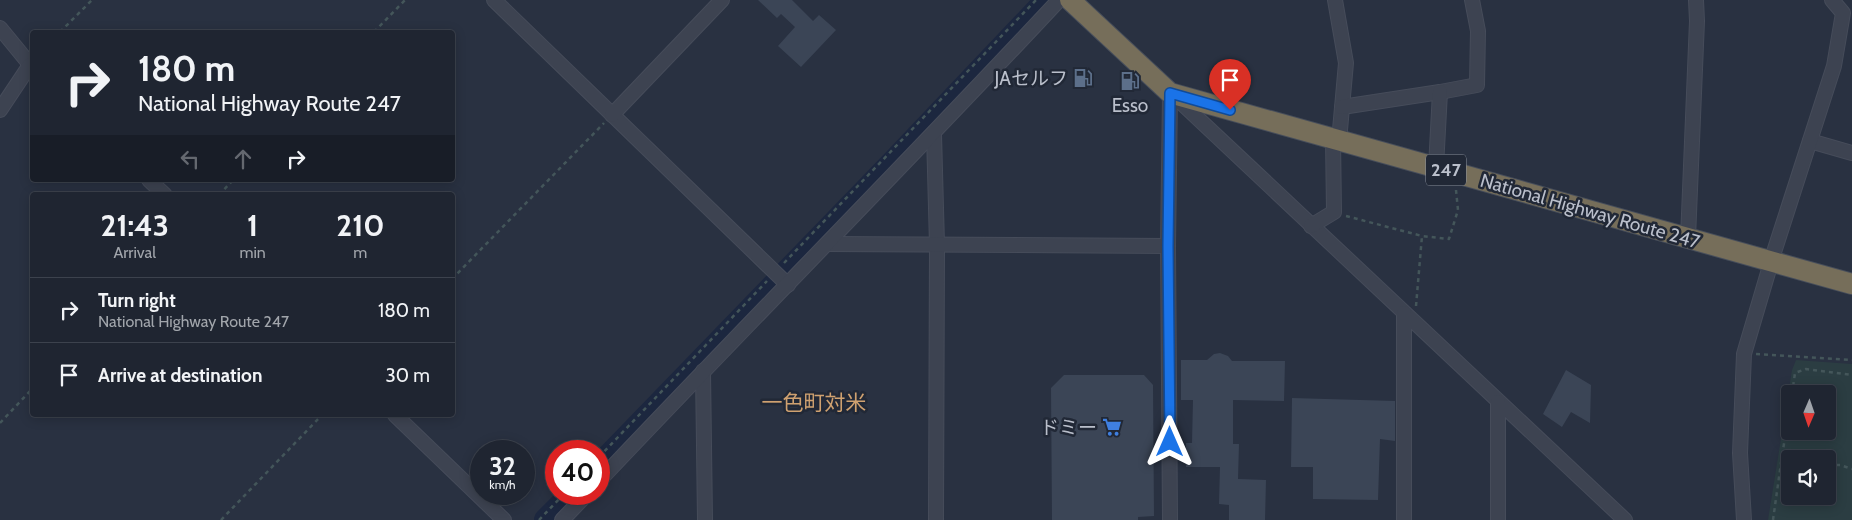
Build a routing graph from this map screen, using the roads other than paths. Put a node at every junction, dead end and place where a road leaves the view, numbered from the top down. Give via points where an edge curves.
1 (494, 0) edge
2 (722, 0) edge
3 (1059, 0) edge
4 (1070, 0) edge
5 (1336, 0) edge
6 (1472, 0) edge
7 (1696, 0) edge
8 (1832, 0) edge
9 (1848, 14) edge
10 (0, 28) edge
11 (30, 65) edge
12 (30, 67) edge
13 (1440, 92) junction
14 (1170, 93) junction
15 (1342, 107) junction
16 (0, 110) edge
17 (612, 115) junction
18 (934, 134) junction
19 (1336, 140) junction
20 (1810, 141) junction
21 (1852, 153) edge
22 (1436, 168) junction
23 (151, 182) edge
24 (162, 192) edge
25 (1311, 226) junction
26 (1688, 238) junction
27 (827, 244) junction
28 (937, 245) junction
29 (1168, 246) junction
30 (1771, 262) junction
31 (1852, 284) edge
32 (788, 285) junction
33 (1409, 318) junction
34 (703, 371) junction
35 (1498, 402) junction
36 (397, 417) edge
37 (610, 469) edge
38 (576, 505) edge
39 (504, 520) edge
40 (562, 520) edge
41 (705, 520) edge
42 (936, 520) edge
43 (1170, 520) edge
44 (1404, 520) edge
45 (1498, 520) edge
46 (1625, 520) edge
47 (1744, 520) edge

1 - 17 street
2 - 17 street
3 - 18 street
4 - 14 highway, National Highway Route 247 / 247
5 - 15 street via 1346,64
6 - 13 street via 1478,31 1476,84
7 - 26 street
8 - 9 street
9 - 20 street
10 - 11 street
12 - 16 street
13 - 15 street
13 - 22 street
14 - 19 highway, National Highway Route 247 / 247
14 - 25 street
14 - 29 street
15 - 19 street
17 - 32 street
18 - 27 street
18 - 28 street
19 - 22 highway, National Highway Route 247 / 247
19 - 25 street via 1334,212
20 - 21 street
20 - 30 street
22 - 26 highway, National Highway Route 247 / 247
23 - 24 street
25 - 33 street
26 - 30 highway, National Highway Route 247 / 247
27 - 28 street
27 - 32 street
28 - 29 street
28 - 42 street
29 - 43 street
30 - 31 highway, National Highway Route 247 / 247
30 - 47 street via 1744,354 1740,453
32 - 34 street
33 - 35 street
33 - 44 street
34 - 37 street
34 - 41 street
35 - 45 street
35 - 46 street
36 - 39 street
38 - 40 street

